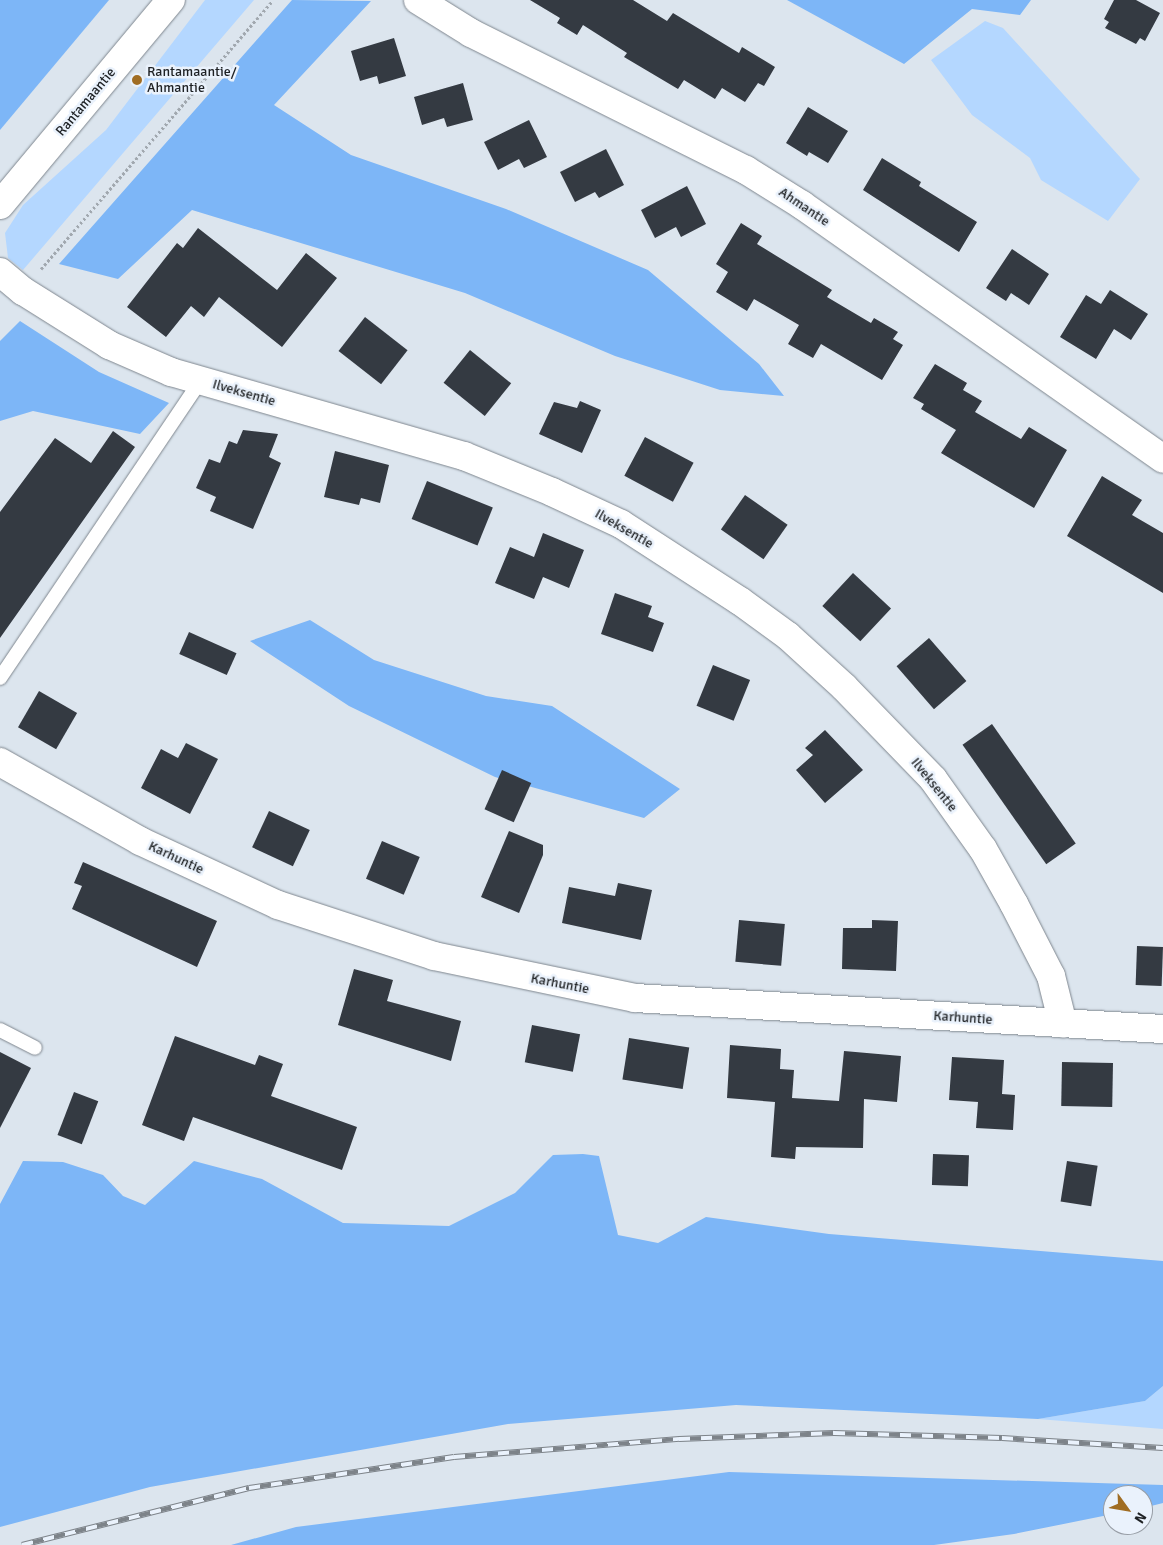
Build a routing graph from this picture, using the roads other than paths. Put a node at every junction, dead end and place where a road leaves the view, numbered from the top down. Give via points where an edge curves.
1 (171, 0) edge
2 (418, 0) edge
3 (0, 205) edge
4 (0, 272) edge
5 (200, 381) junction
6 (1163, 459) edge
7 (0, 678) edge
8 (0, 762) edge
9 (1063, 1024) junction
10 (1163, 1029) edge
11 (0, 1030) edge
12 (35, 1048) dead end

1 - 3 street, Rantamaantie
2 - 6 street, Ahmantie via 471,34 762,180
4 - 5 street, Ilveksentie via 23,291 109,346
5 - 7 lane
5 - 9 street, Ilveksentie via 464,456 552,492 621,524 758,614 844,687 933,779 983,849 1014,904 1051,976
8 - 9 street, Karhuntie via 140,842 278,905 434,956 635,998
9 - 10 street, Karhuntie
11 - 12 lane

